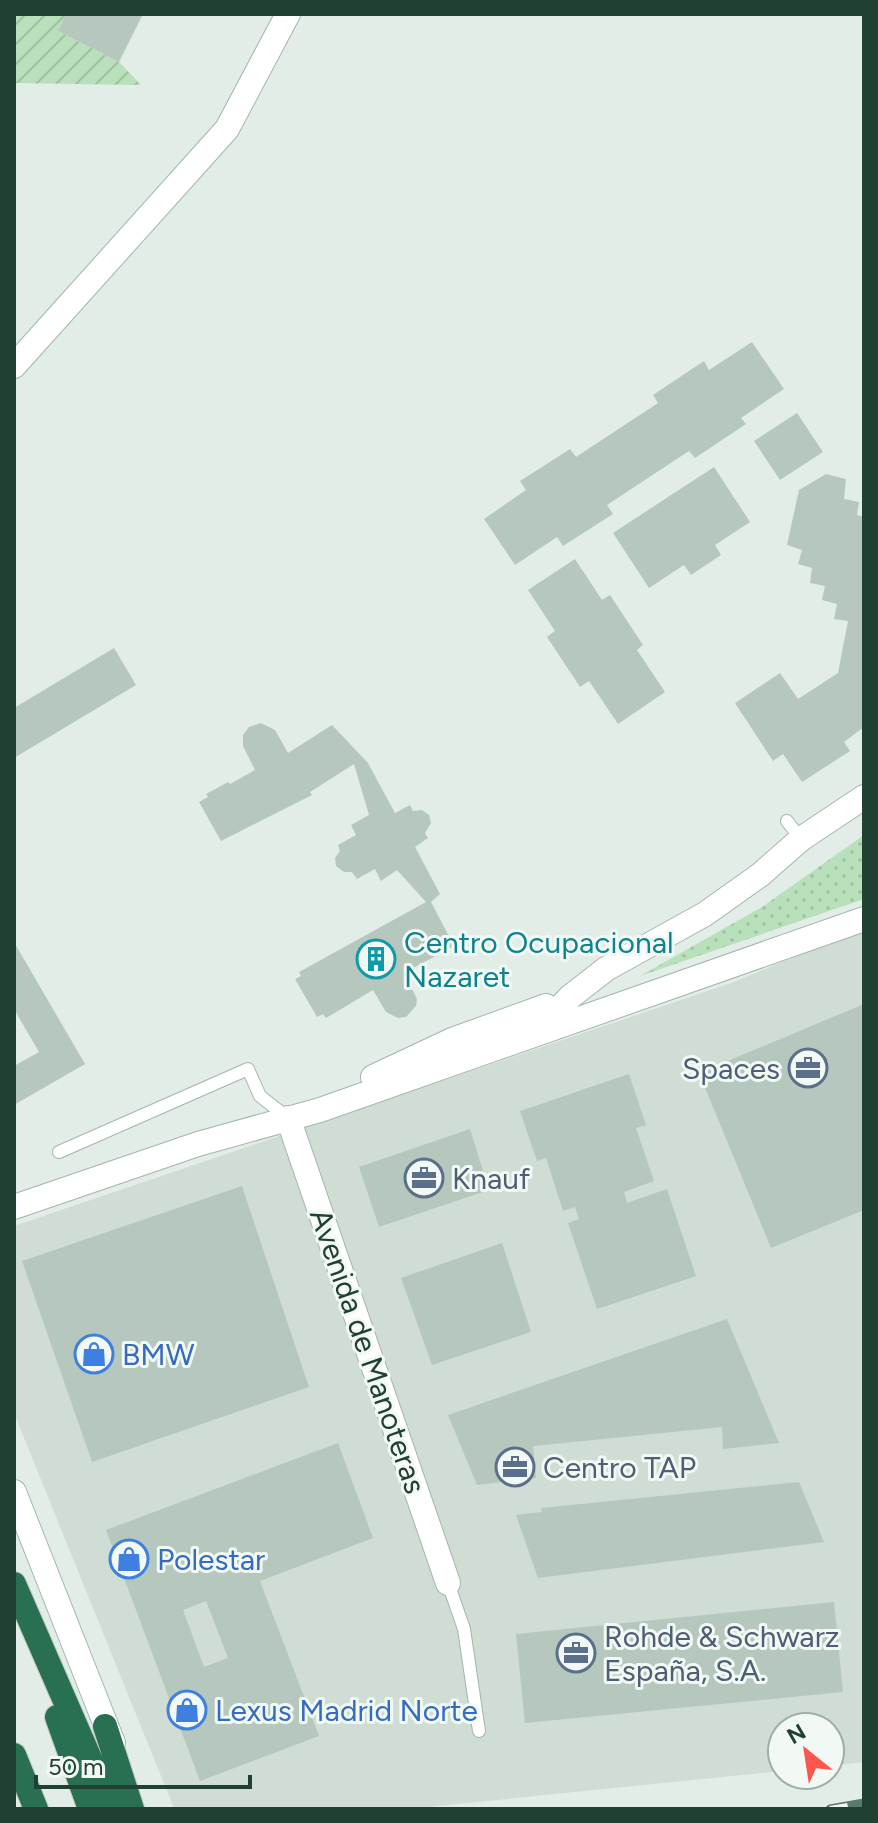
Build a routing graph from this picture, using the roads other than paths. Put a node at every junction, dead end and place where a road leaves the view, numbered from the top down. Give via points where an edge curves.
1 (288, 14) edge
2 (14, 366) edge
3 (864, 797) edge
4 (864, 919) edge
5 (667, 990) junction
6 (570, 997) junction
7 (423, 1075) junction
8 (288, 1118) junction
9 (59, 1152) dead end
10 (14, 1207) edge
11 (14, 1492) edge
12 (448, 1583) joint
13 (14, 1584) edge
14 (14, 1593) edge
15 (105, 1726) junction
16 (479, 1731) dead end
17 (14, 1755) edge
18 (36, 1809) edge
19 (90, 1809) edge
20 (112, 1809) edge
21 (132, 1809) edge
22 (143, 1809) edge

1 - 2 street via 227,129
3 - 6 street via 794,830 760,875 705,914 606,969
4 - 5 street
5 - 6 street
5 - 7 street
6 - 7 street via 550,1018 461,1052
6 - 8 street via 452,1040
7 - 8 street
8 - 9 lane via 260,1096 248,1069
8 - 10 street
8 - 12 street, Avenida de Manoteras
11 - 15 street
12 - 16 lane via 464,1629
13 - 20 highway
14 - 19 highway
15 - 21 highway
15 - 22 street
17 - 18 highway

